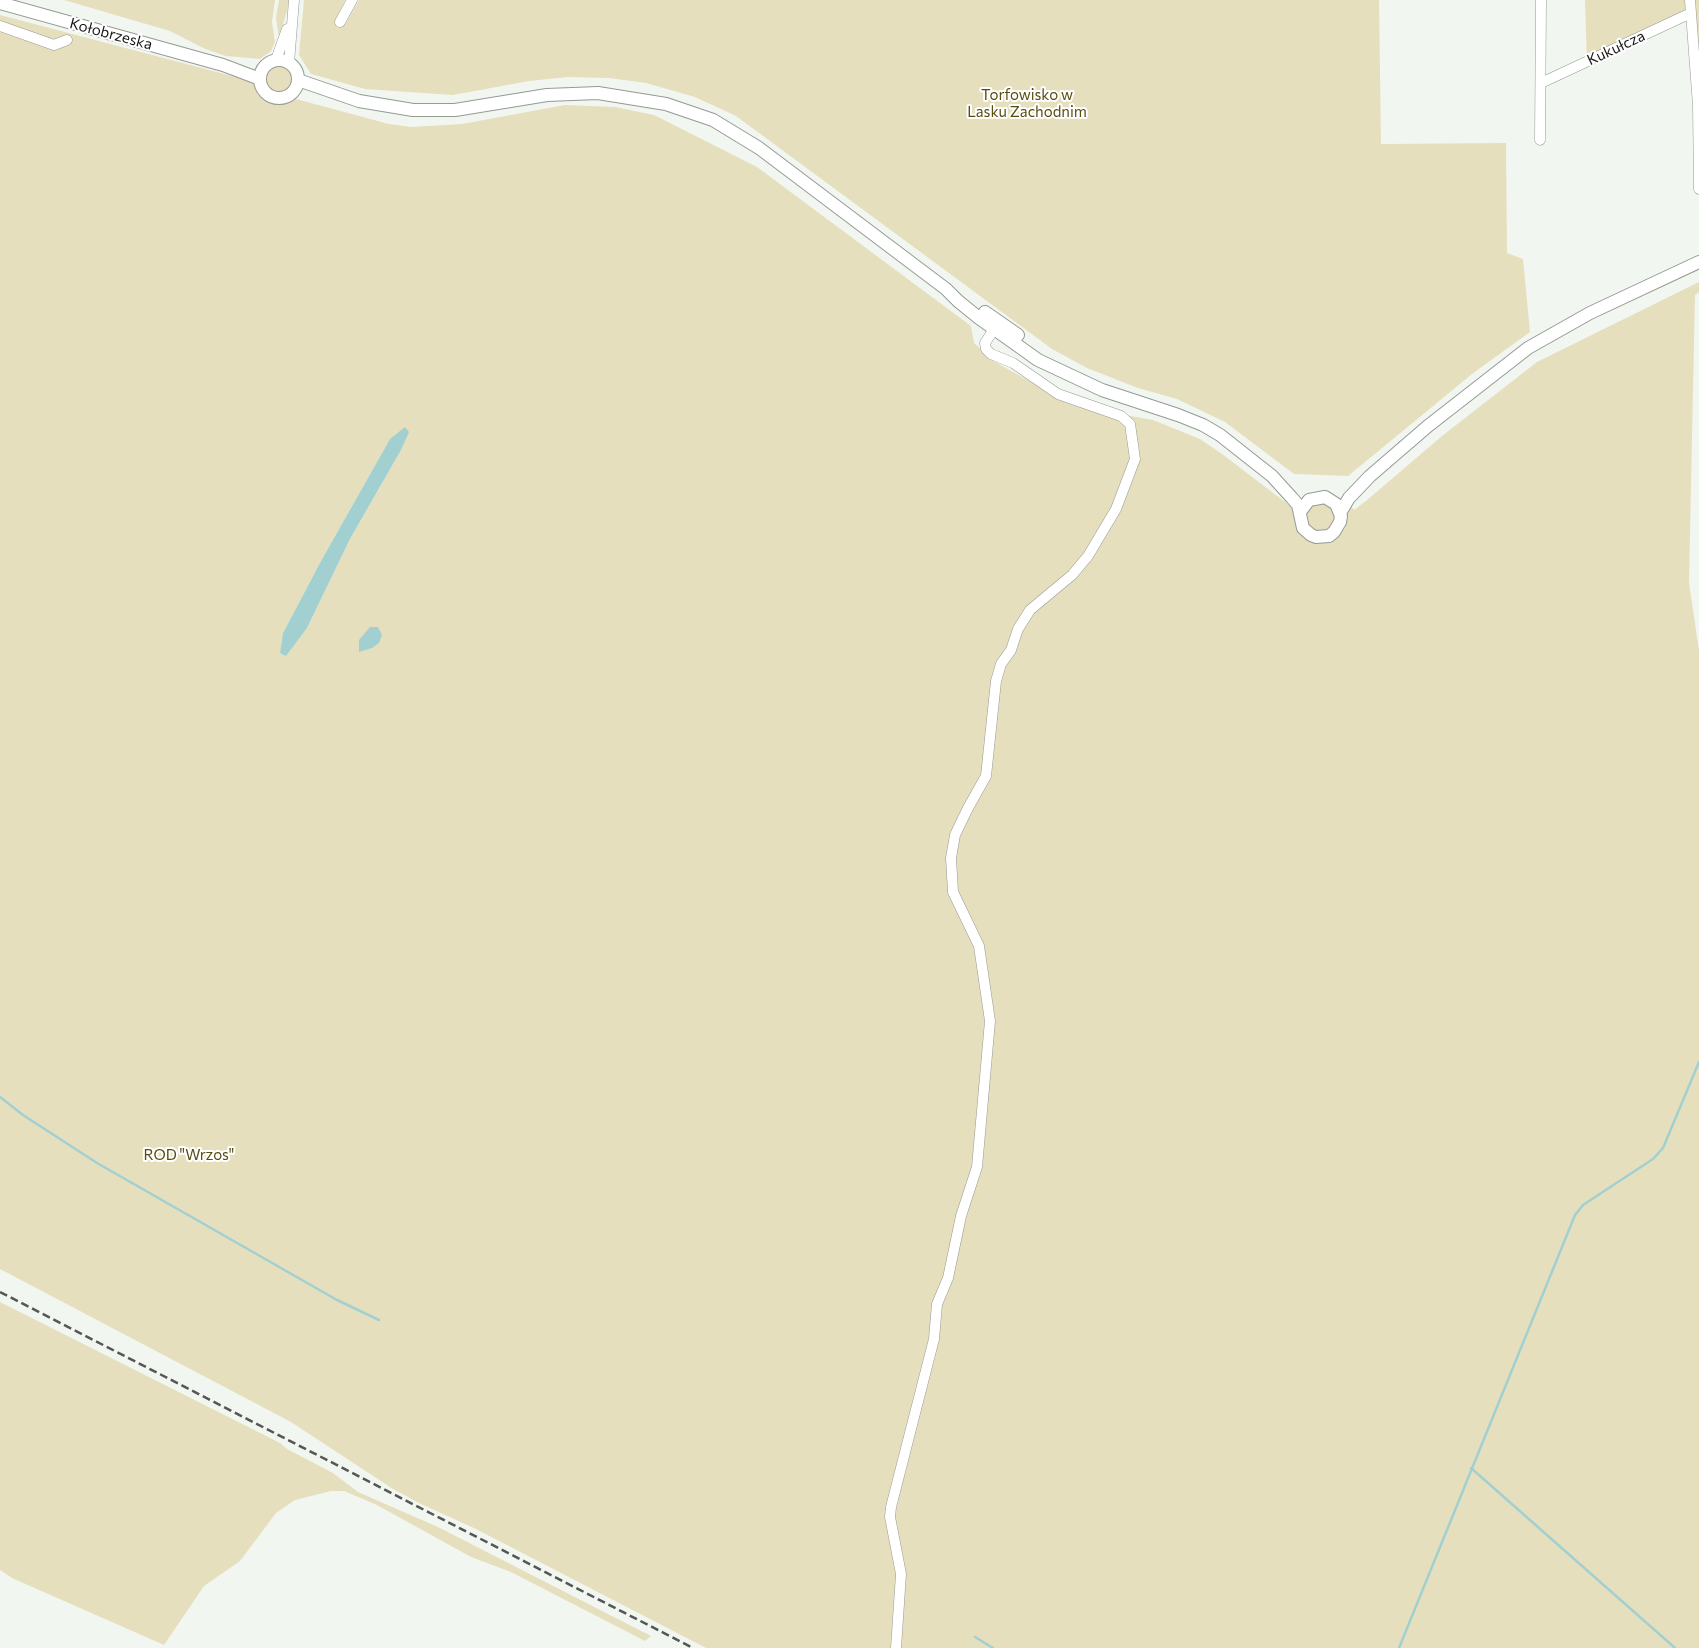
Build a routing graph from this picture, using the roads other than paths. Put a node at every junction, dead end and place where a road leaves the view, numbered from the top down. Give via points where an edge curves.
1 (294, 0) edge
2 (352, 0) edge
3 (1541, 0) edge
4 (1690, 0) edge
5 (0, 3) edge
6 (1691, 13) junction
7 (340, 22) dead end
8 (0, 26) edge
9 (67, 40) dead end
10 (282, 62) junction
11 (262, 74) junction
12 (1541, 83) junction
13 (296, 85) junction
14 (1698, 106) edge
15 (1540, 140) dead end
16 (1699, 189) edge
17 (1699, 262) edge
18 (996, 325) junction
19 (1272, 476) junction
20 (1370, 476) junction
21 (1313, 498) junction
22 (1332, 500) junction
23 (1300, 512) junction
24 (1340, 513) junction
25 (896, 1648) edge

1 - 10 street
2 - 7 street
3 - 12 street
4 - 6 street
5 - 11 main road, Kołobrzeska
6 - 12 street, Kukułcza
6 - 14 street
8 - 9 street via 54,45
10 - 11 main road
10 - 13 main road via 297,72
11 - 13 main road via 267,93 276,98 286,97
12 - 15 street
13 - 18 main road via 381,106 434,111 476,108 547,95 598,93 645,99 689,111 713,120 759,148
14 - 16 street
17 - 20 main road via 1590,313 1528,348
18 - 19 main road via 1038,360 1085,383 1203,425 1238,447
18 - 25 street via 985,343 986,350 1013,363 1058,394 1120,416 1130,424 1135,459 1116,509 1088,556 1072,575 1030,610 1001,664 996,681 986,776 955,835 951,858 953,892 979,946 990,1021 977,1167 961,1216 948,1278 937,1304 934,1339 891,1508 901,1574
19 - 21 main road
19 - 23 main road
20 - 22 main road
20 - 24 main road
21 - 22 main road
21 - 23 main road
22 - 24 main road
23 - 24 main road via 1303,528 1316,537 1334,532 1340,522

